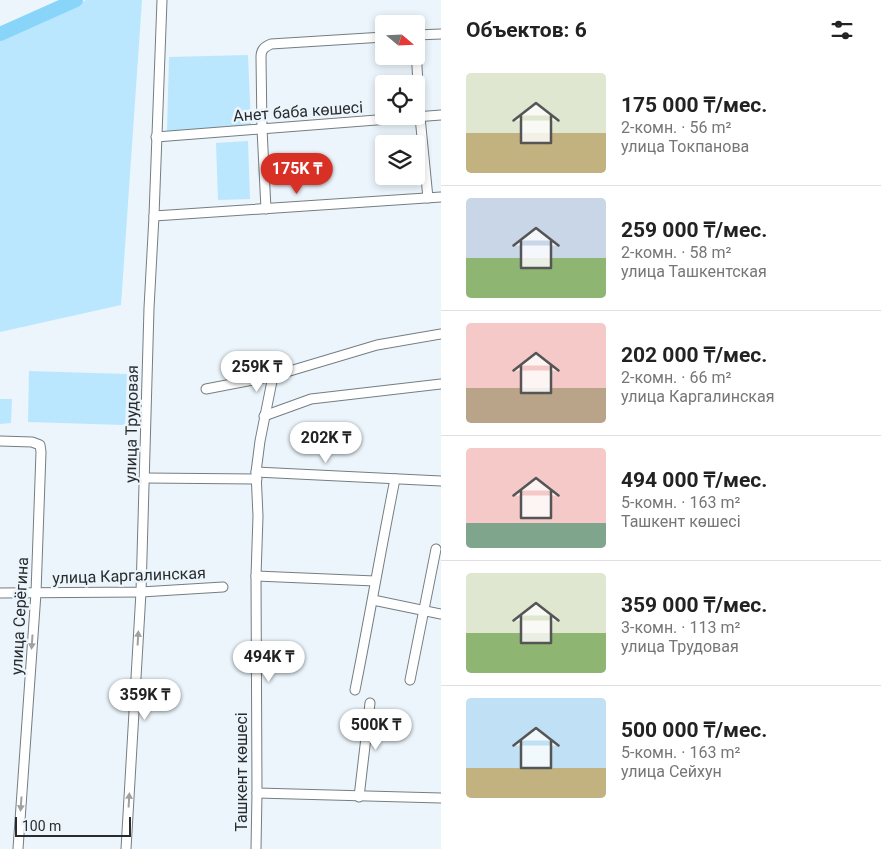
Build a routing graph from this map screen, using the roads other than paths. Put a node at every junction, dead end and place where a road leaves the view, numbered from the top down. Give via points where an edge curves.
1 (162, 0) edge
2 (441, 34) edge
3 (425, 35) edge
4 (375, 38) edge
5 (441, 116) edge
6 (425, 117) edge
7 (375, 120) edge
8 (421, 125) edge
9 (262, 129) junction
10 (156, 137) junction
11 (428, 198) junction
12 (441, 198) edge
13 (266, 209) junction
14 (154, 216) junction
15 (441, 334) edge
16 (273, 376) junction
17 (441, 384) edge
18 (206, 389) dead end
19 (264, 416) junction
20 (0, 441) edge
21 (256, 475) junction
22 (145, 478) junction
23 (394, 479) junction
24 (441, 481) edge
25 (436, 549) dead end
26 (256, 576) junction
27 (375, 581) junction
28 (222, 587) dead end
29 (140, 592) junction
30 (0, 593) edge
31 (36, 593) junction
32 (373, 600) junction
33 (425, 610) junction
34 (441, 614) edge
35 (410, 680) dead end
36 (355, 690) dead end
37 (370, 703) dead end
38 (257, 794) junction
39 (359, 797) junction
40 (441, 798) edge
41 (18, 849) edge
42 (126, 849) edge
43 (256, 849) edge

1 - 10 street, улица Трудовая
2 - 3 street
4 - 9 street via 264,47 261,53
5 - 6 street, Анет баба көшесі
7 - 9 street, Анет баба көшесі
8 - 11 street
9 - 10 street, Анет баба көшесі
9 - 13 street
10 - 14 street, улица Трудовая
11 - 12 street
11 - 13 street
13 - 14 street
14 - 22 street, улица Трудовая
15 - 16 street via 377,345
16 - 18 street
16 - 19 street, Ташкент көшесі
17 - 19 street via 310,399
19 - 21 street, Ташкент көшесі
20 - 31 street, улица Серёгина via 40,445
21 - 22 street
21 - 23 street
21 - 26 street, Ташкент көшесі
22 - 29 street, улица Трудовая
23 - 24 street
23 - 27 street
25 - 33 street
26 - 27 street
26 - 38 street, Ташкент көшесі
27 - 32 street
28 - 29 street, улица Каргалинская
29 - 31 street, улица Каргалинская
42 -> 29 street, улица Трудовая
30 - 31 street, улица Каргалинская
31 -> 41 street, улица Серёгина
32 - 33 street
32 - 36 street
33 - 34 street
33 - 35 street
37 - 39 street
38 - 39 street
38 - 43 street, Ташкент көшесі
39 - 40 street

